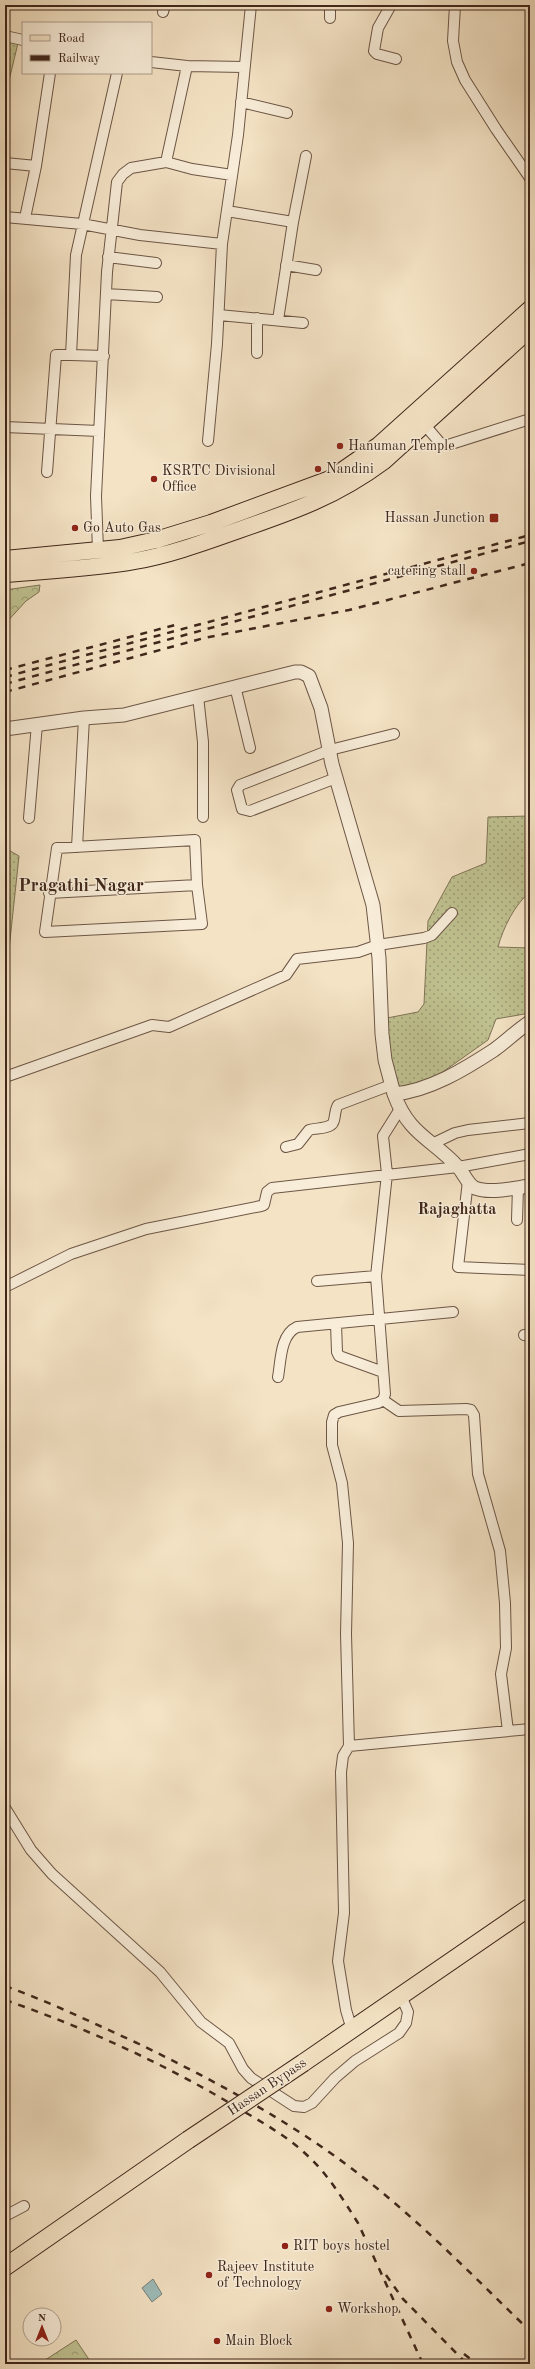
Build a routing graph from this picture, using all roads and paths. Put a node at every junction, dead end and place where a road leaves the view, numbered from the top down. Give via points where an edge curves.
1 (251, 5) edge
2 (330, 5) edge
3 (391, 5) edge
4 (454, 5) edge
5 (330, 18) dead end
6 (5, 36) edge
7 (22, 40) edge
8 (396, 59) dead end
9 (152, 62) edge
10 (187, 66) junction
11 (244, 67) junction
12 (50, 74) edge
13 (117, 74) edge
14 (241, 102) junction
15 (287, 113) dead end
16 (306, 156) dead end
17 (166, 162) junction
18 (5, 163) edge
19 (36, 166) junction
20 (232, 175) junction
21 (530, 178) edge
22 (227, 211) junction
23 (5, 217) edge
24 (25, 218) junction
25 (293, 222) junction
26 (82, 224) junction
27 (111, 229) junction
28 (222, 244) junction
29 (108, 257) junction
30 (156, 263) dead end
31 (286, 265) junction
32 (316, 270) dead end
33 (106, 294) junction
34 (157, 297) dead end
35 (530, 309) edge
36 (219, 315) junction
37 (257, 318) junction
38 (278, 320) junction
39 (303, 323) dead end
40 (530, 329) edge
41 (257, 353) dead end
42 (71, 355) junction
43 (104, 356) junction
44 (530, 419) edge
45 (424, 424) junction
46 (5, 427) edge
47 (50, 429) junction
48 (99, 431) junction
49 (208, 441) dead end
50 (379, 455) junction
51 (47, 472) dead end
52 (213, 531) junction
53 (98, 550) junction
54 (5, 559) edge
55 (5, 574) edge
56 (236, 686) junction
57 (198, 696) junction
58 (84, 718) junction
59 (37, 724) junction
60 (5, 729) edge
61 (394, 734) dead end
62 (250, 748) dead end
63 (330, 750) junction
64 (336, 778) junction
65 (29, 818) dead end
66 (203, 818) dead end
67 (77, 847) junction
68 (197, 885) junction
69 (49, 893) junction
70 (452, 913) dead end
71 (378, 945) junction
72 (530, 1022) edge
73 (5, 1077) edge
74 (393, 1089) junction
75 (400, 1109) junction
76 (530, 1123) edge
77 (432, 1144) junction
78 (286, 1147) dead end
79 (530, 1154) edge
80 (458, 1167) junction
81 (387, 1174) junction
82 (468, 1181) junction
83 (524, 1187) edge
84 (517, 1220) dead end
85 (530, 1270) edge
86 (376, 1276) junction
87 (317, 1281) dead end
88 (5, 1287) edge
89 (453, 1312) dead end
90 (378, 1318) junction
91 (336, 1324) junction
92 (383, 1372) junction
93 (278, 1377) dead end
94 (383, 1400) junction
95 (530, 1729) edge
96 (508, 1731) junction
97 (348, 1746) junction
98 (5, 1808) edge
99 (10, 1827) edge
100 (530, 1907) edge
101 (401, 1996) junction
102 (352, 2030) junction
103 (24, 2206) dead end
104 (5, 2216) edge
105 (5, 2267) edge

1 - 11 street
2 - 5 street
3 - 8 street via 378,28 374,51
4 - 21 street via 453,41 457,62 465,80
6 - 7 street
9 - 10 street
10 - 11 street
10 - 17 street
11 - 14 street
12 - 19 street
13 - 26 street
14 - 15 street
14 - 20 street
16 - 25 street
17 - 20 street
17 - 27 street via 131,168 123,174 117,182
18 - 19 street
19 - 24 street
20 - 22 street
22 - 25 street
22 - 28 street
23 - 24 street
24 - 26 street
25 - 31 street
26 - 27 street
26 - 42 street via 76,255
27 - 28 street via 140,235
27 - 29 street
28 - 36 street
29 - 30 street
29 - 33 street
31 - 32 street
31 - 38 street
33 - 34 street
33 - 43 street
35 - 50 main road
36 - 37 street
36 - 49 street
37 - 38 street
37 - 41 street
38 - 39 street
40 - 45 main road
42 - 43 street
42 - 47 street via 56,355
43 - 48 street
44 - 45 street via 448,445 441,444
45 - 50 main road
46 - 47 street
47 - 48 street
47 - 51 street
48 - 53 street via 96,496
50 - 52 main road
52 - 53 main road
52 - 55 main road via 135,561
53 - 54 main road
56 - 57 street
56 - 62 street
56 - 63 street via 294,672 309,676 321,708
57 - 58 street via 124,715
57 - 66 street via 203,742
58 - 59 street
58 - 67 street
59 - 60 street
59 - 65 street
61 - 63 street
63 - 64 street
63 - 64 street via 240,785 237,790 242,809 250,811
64 - 71 street via 373,905
67 - 68 street via 195,840
67 - 69 street via 57,848
68 - 69 street
68 - 69 street via 202,924 45,932
70 - 71 street via 432,935
71 - 73 street via 358,952 297,959 286,975 169,1027 152,1026
71 - 74 street via 382,1034
72 - 74 street via 495,1050 436,1083 410,1092
74 - 75 street
74 - 78 street via 338,1105 333,1124 309,1130 298,1144
75 - 77 street via 411,1126
75 - 81 street via 383,1132
76 - 77 street via 468,1130
77 - 80 street
79 - 80 street
80 - 81 street
80 - 82 street
81 - 86 street
81 - 88 street via 272,1188 267,1192 261,1206 146,1229 71,1254
82 - 83 street via 474,1188 485,1190
82 - 85 street via 458,1267
83 - 84 street
86 - 87 street
86 - 90 street
89 - 90 street
90 - 91 street
90 - 92 street
91 - 92 street via 339,1356
91 - 93 street via 289,1330 285,1337
92 - 94 street
94 - 96 street via 399,1411 466,1409 471,1410 474,1415 478,1474 500,1552 506,1648 501,1674
94 - 97 street via 339,1412 334,1415 332,1422 332,1445 342,1483 348,1543
95 - 96 street
96 - 97 street
97 - 102 street via 343,1756 341,1772 344,1918 338,1961
98 - 99 street
99 - 101 street via 52,1874 160,1972 201,2022 229,2043 247,2074 294,2106 304,2107 312,2103 355,2061 399,2033 406,2023 408,2012
100 - 101 highway, Hassan Bypass
101 - 102 highway, Hassan Bypass
102 - 105 highway, Hassan Bypass, bridge
103 - 104 street

